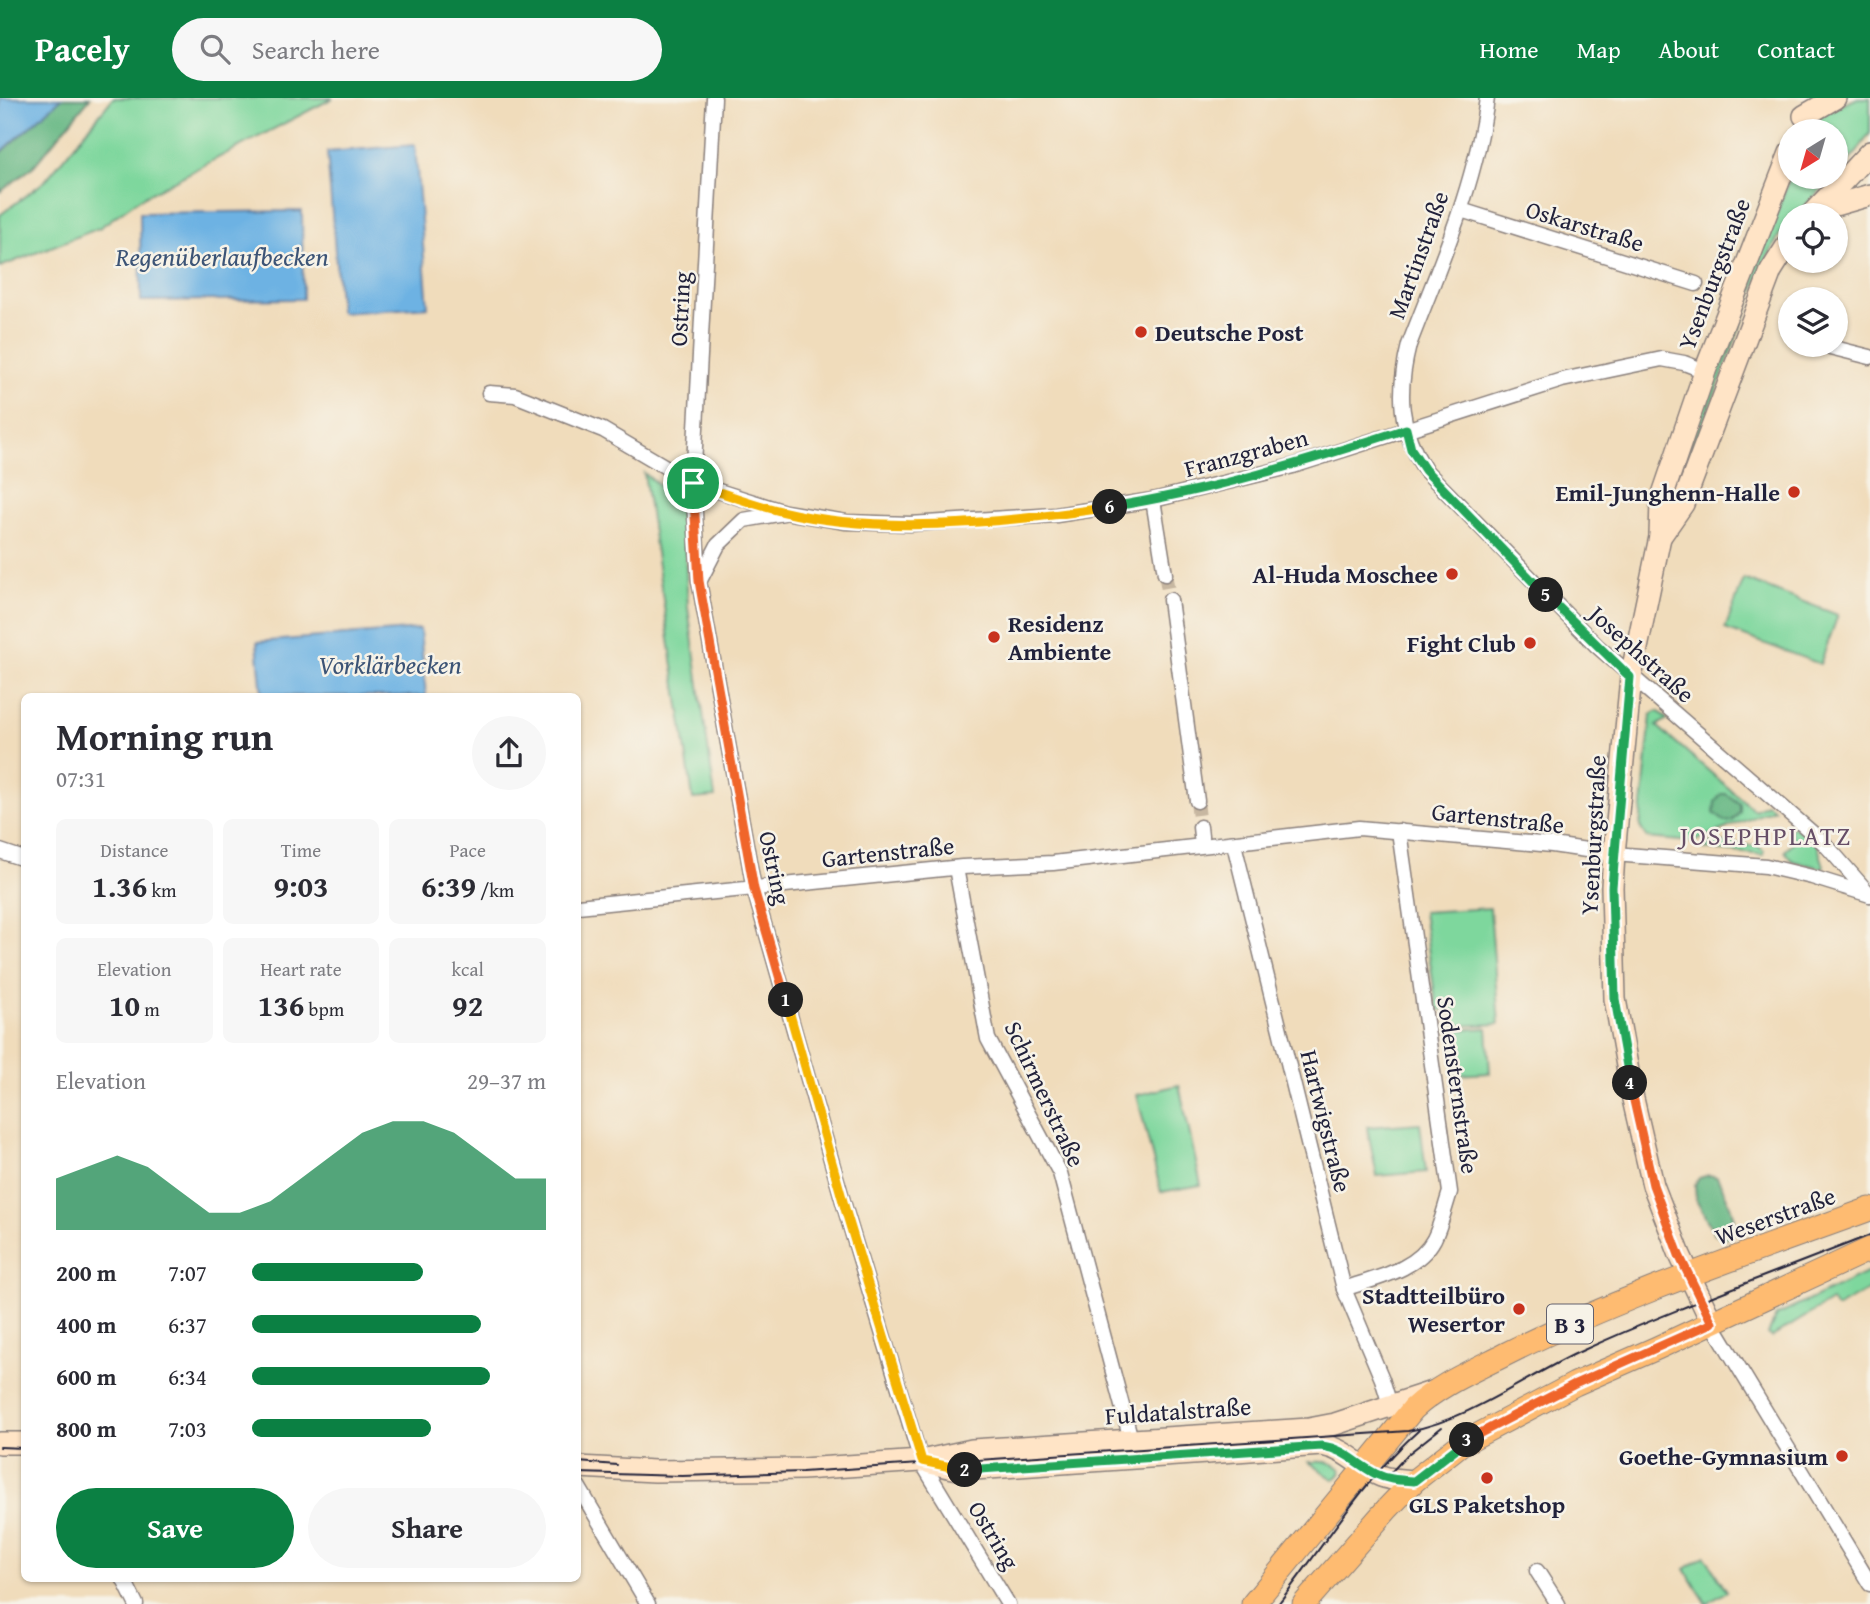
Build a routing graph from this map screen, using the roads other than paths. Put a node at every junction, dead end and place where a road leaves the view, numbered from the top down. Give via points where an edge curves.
1 (714, 98) edge
2 (1487, 98) edge
3 (1835, 98) edge
4 (1805, 115) edge
5 (1870, 152) edge
6 (1778, 184) edge
7 (1870, 195) edge
8 (1823, 203) edge
9 (1845, 203) edge
10 (1461, 210) junction
11 (1778, 260) edge
12 (1696, 284) dead end
13 (1848, 352) edge
14 (1870, 357) edge
15 (1705, 371) junction
16 (489, 393) dead end
17 (1406, 429) junction
18 (693, 483) junction
19 (1153, 500) junction
20 (785, 512) junction
21 (1660, 537) junction
22 (1165, 574) tunnel mouth
23 (699, 581) junction
24 (1170, 600) tunnel mouth
25 (1630, 677) junction
26 (1197, 801) tunnel mouth
27 (1200, 827) tunnel mouth
28 (1399, 831) junction
29 (1234, 844) junction
30 (1202, 845) junction
31 (0, 851) edge
32 (1614, 854) junction
33 (21, 858) edge
34 (956, 868) junction
35 (754, 889) junction
36 (1870, 895) edge
37 (581, 906) edge
38 (1870, 1209) edge
39 (1870, 1249) edge
40 (1689, 1276) junction
41 (1344, 1289) junction
42 (1712, 1323) junction
43 (1395, 1415) junction
44 (0, 1443) edge
45 (21, 1443) edge
46 (1134, 1449) junction
47 (922, 1461) junction
48 (581, 1467) edge
49 (1365, 1468) junction
50 (1414, 1481) junction
51 (581, 1491) edge
52 (1537, 1571) dead end
53 (125, 1582) edge
54 (1870, 1584) edge
55 (136, 1604) edge
56 (648, 1604) edge
57 (1009, 1604) edge
58 (1253, 1604) edge
59 (1304, 1604) edge
60 (1558, 1604) edge

1 - 18 street, Ostring
2 - 10 street, Martinstraße via 1480,144
3 - 4 main road
5 - 8 main road
6 - 15 main road, Ysenburgstraße
7 - 9 main road
10 - 12 street, Oskarstraße
10 - 17 street, Martinstraße via 1406,356 1401,390
11 - 21 main road, Ysenburgstraße via 1683,504
13 - 14 street
15 - 17 street, Franzgraben via 1662,359 1562,380
15 - 21 main road, Ysenburgstraße via 1661,499
16 - 18 street, Franzgraben via 515,395 603,430
17 - 19 street, Franzgraben via 1293,466
17 - 25 street, Josephstraße via 1411,449 1425,470
18 - 20 street, Franzgraben
18 - 23 street, Ostring
19 - 20 street, Franzgraben via 1056,515 935,523 846,522
19 - 22 street
20 - 23 street, Franzgraben via 744,520 718,545
21 - 25 main road, Ysenburgstraße
23 - 35 street, Ostring
24 - 26 street
25 - 32 main road, Ysenburgstraße
25 - 36 street, Josephstraße via 1825,844
27 - 30 street
28 - 29 street, Gartenstraße via 1333,829
28 - 32 street, Gartenstraße
28 - 41 street, Sodensternstraße via 1450,1192 1433,1240 1412,1263
29 - 30 street, Gartenstraße
29 - 41 street, Hartwigstraße
30 - 34 street, Gartenstraße via 1053,863
31 - 33 street
32 - 36 street, Gartenstraße via 1766,866
32 - 40 main road, Ysenburgstraße via 1615,999 1653,1185
34 - 35 street, Gartenstraße
34 - 46 street, Schirmerstraße via 989,1039 1060,1173
35 - 37 street, Gartenstraße
35 - 47 street, Ostring
38 - 40 main road, Weserstraße / B 3
39 - 42 main road, B 3
40 - 42 main road, Ysenburgstraße
40 - 43 main road, Weserstraße / B 3 via 1547,1333
41 - 43 street, Hartwigstraße
42 - 50 main road, B 3 via 1575,1384 1472,1437
42 - 54 street, Ysenburgstraße
43 - 46 main road, Fuldatalstraße
43 - 49 main road, B 3
44 - 45 main road
46 - 47 main road, Fuldatalstraße via 961,1451
46 - 49 main road, Fuldatalstraße via 1322,1446 1341,1450
47 - 48 main road, Fuldatalstraße via 705,1471
47 - 57 street, Ostring
49 - 50 main road, Fuldatalstraße via 1385,1478
49 - 58 main road, B 3
50 - 59 main road, B 3
51 - 56 street
52 - 60 street
53 - 55 street

